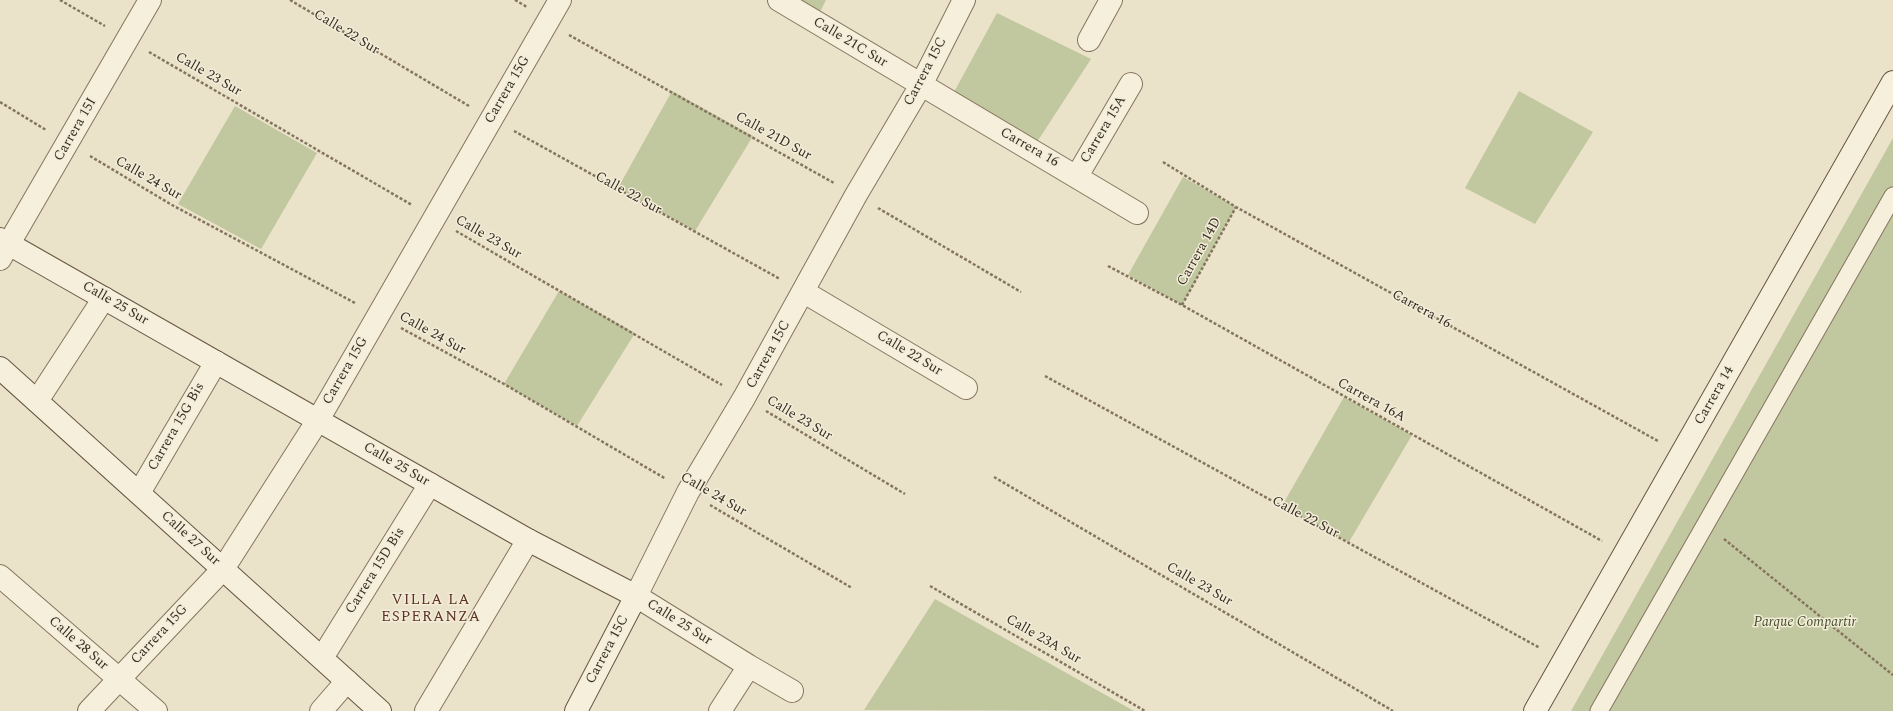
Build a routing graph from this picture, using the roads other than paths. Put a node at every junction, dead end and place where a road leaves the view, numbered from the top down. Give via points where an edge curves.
1 (150, 0) edge
2 (560, 0) edge
3 (779, 0) edge
4 (964, 0) edge
5 (1111, 0) edge
6 (1089, 40) dead end
7 (1893, 82) edge
8 (1132, 84) dead end
9 (920, 85) junction
10 (1077, 176) junction
11 (1893, 196) edge
12 (1137, 212) dead end
13 (3, 247) edge
14 (804, 292) junction
15 (104, 298) junction
16 (216, 362) junction
17 (0, 368) edge
18 (966, 388) dead end
19 (37, 401) junction
20 (318, 420) junction
21 (430, 484) junction
22 (139, 493) junction
23 (528, 540) junction
24 (223, 569) junction
25 (0, 576) edge
26 (636, 596) junction
27 (322, 658) junction
28 (748, 666) junction
29 (119, 679) junction
30 (347, 681) junction
31 (792, 691) dead end
32 (89, 711) edge
33 (156, 711) edge
34 (321, 711) edge
35 (380, 711) edge
36 (426, 711) edge
37 (577, 711) edge
38 (720, 711) edge
39 (1536, 711) edge
40 (1599, 711) edge

1 - 13 street, Carrera 15I via 68,143
2 - 20 street, Carrera 15G
3 - 9 street, Calle 21C Sur
4 - 9 street, Carrera 15C
5 - 6 street
7 - 39 street, Carrera 14
8 - 10 street, Carrera 15A
9 - 10 street, Carrera 16
9 - 14 street, Carrera 15C via 856,195
10 - 12 street, Carrera 16
11 - 40 lane
13 - 15 street, Calle 25 Sur
14 - 18 street, Calle 22 Sur
14 - 26 street, Carrera 15C via 688,492
15 - 16 street, Calle 25 Sur
15 - 19 street
16 - 20 street, Calle 25 Sur
16 - 22 street, Carrera 15G Bis
17 - 19 street, Calle 27 Sur
19 - 22 street, Calle 27 Sur
20 - 21 street, Calle 25 Sur
20 - 24 street, Carrera 15G
21 - 23 street, Calle 25 Sur
21 - 27 street, Carrera 15D Bis
22 - 24 street, Calle 27 Sur
23 - 26 street, Calle 25 Sur
23 - 36 street
24 - 27 street, Calle 27 Sur
24 - 29 street, Carrera 15G
25 - 29 street, Calle 28 Sur
26 - 28 street, Calle 25 Sur
26 - 37 street, Carrera 15C
27 - 30 street, Calle 27 Sur
28 - 31 street, Calle 25 Sur
28 - 38 street
29 - 32 street, Carrera 15G
29 - 33 street, Calle 28 Sur
30 - 34 street
30 - 35 street, Calle 27 Sur

